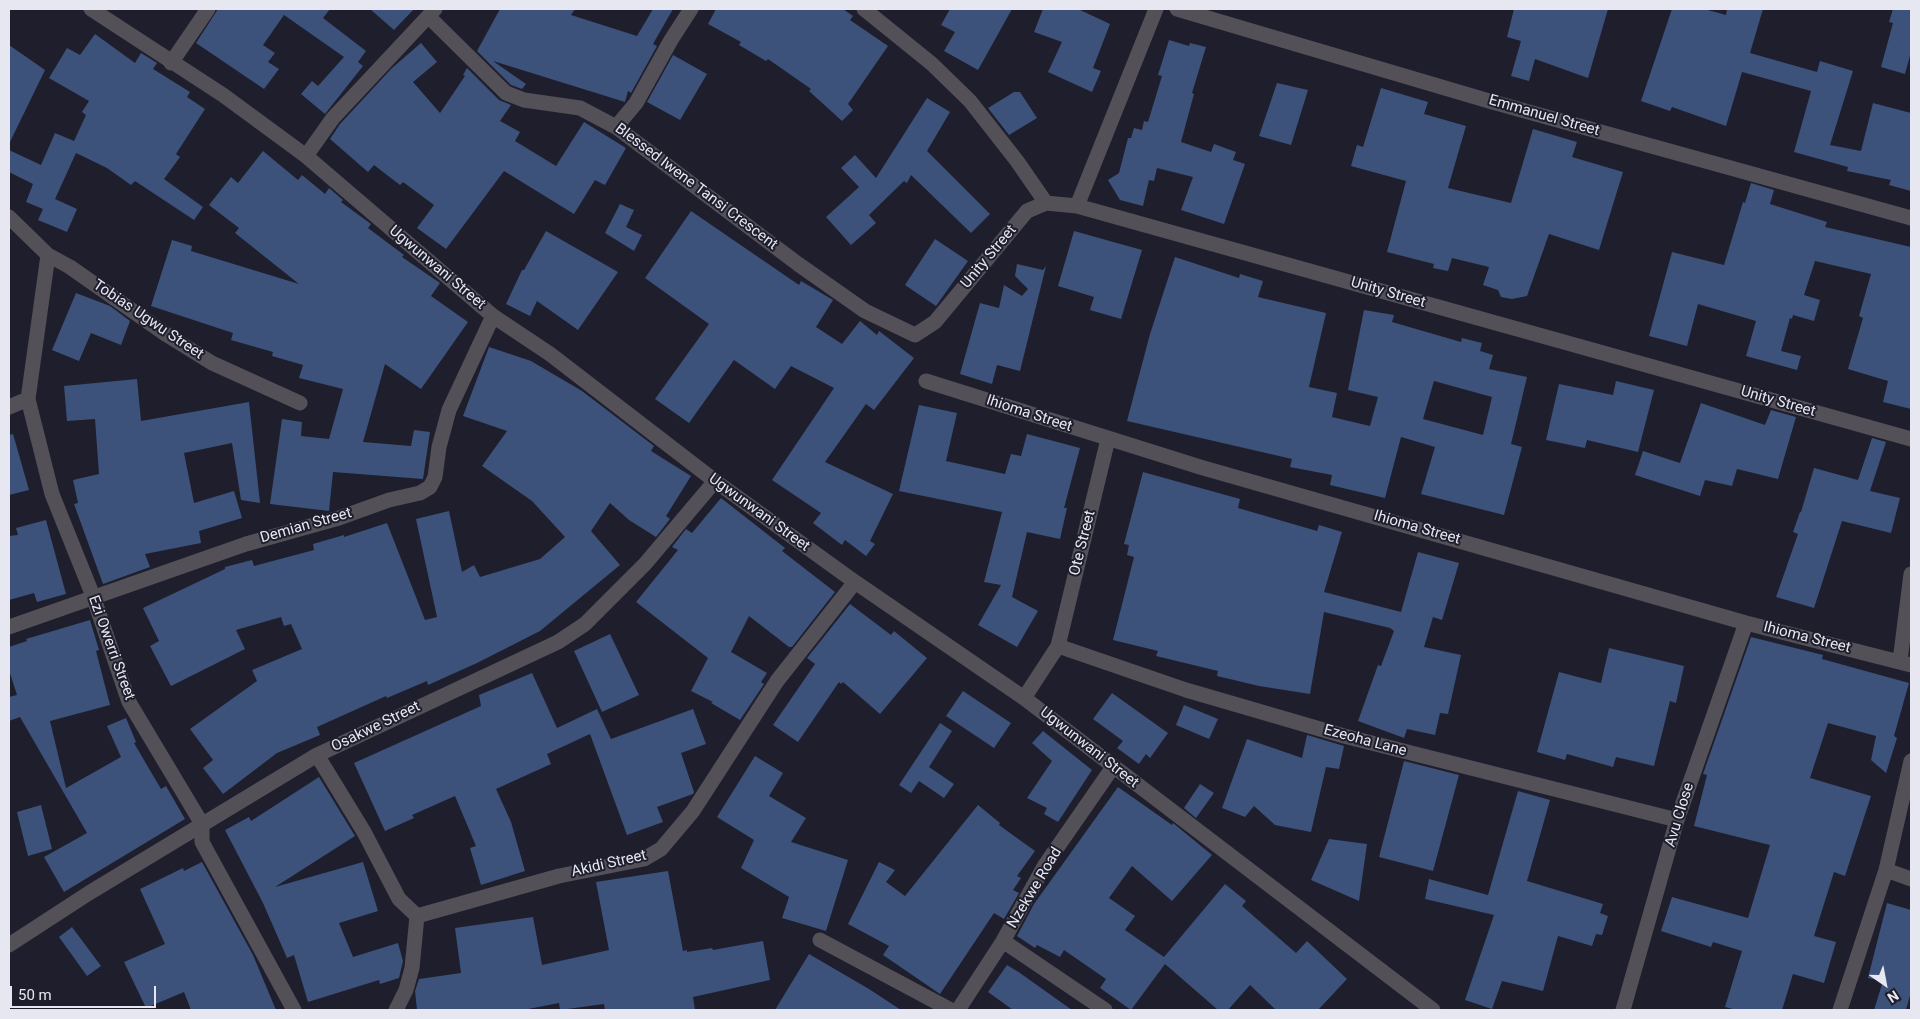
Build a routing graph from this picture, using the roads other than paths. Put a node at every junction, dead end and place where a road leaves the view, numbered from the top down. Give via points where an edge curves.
1 (91, 9) edge
2 (208, 9) edge
3 (691, 9) edge
4 (864, 9) edge
5 (1156, 9) edge
6 (1177, 9) edge
7 (432, 13) edge
8 (170, 63) junction
9 (616, 126) junction
10 (306, 156) junction
11 (1046, 203) junction
12 (1077, 206) junction
13 (9, 217) edge
14 (1911, 218) edge
15 (48, 255) junction
16 (494, 316) junction
17 (915, 335) joint
18 (926, 381) dead end
19 (28, 399) junction
20 (300, 404) dead end
21 (9, 407) edge
22 (1108, 439) junction
23 (1911, 439) edge
24 (715, 481) junction
25 (1911, 574) edge
26 (855, 582) junction
27 (93, 596) junction
28 (1746, 623) junction
29 (9, 627) edge
30 (1058, 646) junction
31 (1905, 663) edge
32 (1024, 698) junction
33 (317, 756) junction
34 (1911, 761) edge
35 (1113, 767) junction
36 (1677, 820) junction
37 (202, 824) junction
38 (1886, 870) junction
39 (1911, 879) edge
40 (417, 916) junction
41 (820, 940) dead end
42 (1003, 941) junction
43 (9, 945) edge
44 (294, 1010) edge
45 (396, 1010) edge
46 (951, 1010) edge
47 (958, 1010) edge
48 (1105, 1010) edge
49 (1434, 1010) edge
50 (1623, 1010) edge
51 (1840, 1010) edge

1 - 8 street, Ugwunwani Street
2 - 8 street
3 - 9 street via 636,103
4 - 11 street via 932,64 970,101
5 - 12 street
6 - 14 street, Emmanuel Street via 1498,104
7 - 9 street, Blessed Iwene Tansi Crescent via 506,94 524,100 580,108
7 - 10 street via 333,118
8 - 10 street, Ugwunwani Street via 223,95
9 - 17 street, Blessed Iwene Tansi Crescent via 865,311
10 - 16 street, Ugwunwani Street
11 - 12 street, Unity Street
11 - 17 street, Unity Street via 1027,211 935,322
12 - 23 street, Unity Street
13 - 15 street, Tobias Ugwu Street
15 - 19 street, Ezi Owerri Street
15 - 20 street, Tobias Ugwu Street via 212,363
16 - 24 street, Ugwunwani Street via 550,354
16 - 27 street, Demian Street via 449,410 435,478 430,487 420,494 389,500 246,544
18 - 22 street, Ihioma Street
19 - 21 street
19 - 27 street, Ezi Owerri Street via 52,494
22 - 28 street, Ihioma Street
22 - 30 street, Ote Street
24 - 26 street, Ugwunwani Street
24 - 33 street, Osakwe Street via 645,564 585,624 558,642
25 - 31 street
26 - 32 street, Ugwunwani Street
26 - 40 street, Akidi Street via 777,681 693,811 662,849 644,859 559,876
27 - 29 street, Demian Street
27 - 37 street, Ezi Owerri Street via 129,702
28 - 31 street, Ihioma Street
28 - 36 street, Avu Close
30 - 32 street, Ote Street
30 - 36 street, Ezeoha Lane via 1186,690 1344,736
32 - 35 street, Ugwunwani Street
33 - 37 street, Osakwe Street
33 - 40 street via 364,832 399,899
34 - 38 street
35 - 42 street, Nzekwe Road via 1045,865
35 - 49 street, Ugwunwani Street
36 - 50 street, Avu Close
37 - 43 street, Osakwe Street
37 - 44 street, Ezi Owerri Street via 202,842
38 - 39 street
38 - 51 street
40 - 45 street via 412,968
41 - 46 street
42 - 47 street, Nzekwe Road
42 - 48 street

